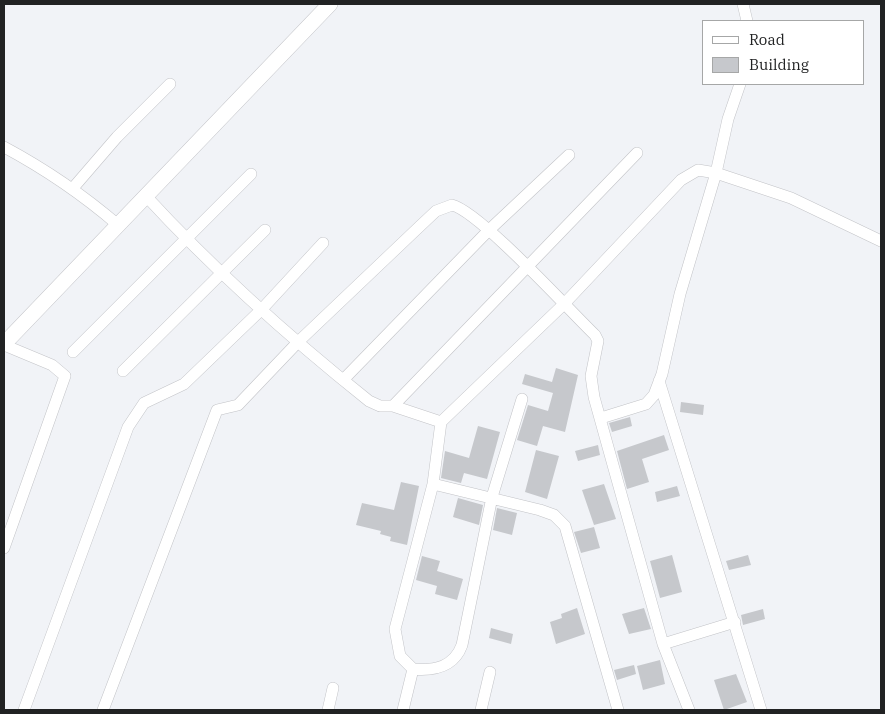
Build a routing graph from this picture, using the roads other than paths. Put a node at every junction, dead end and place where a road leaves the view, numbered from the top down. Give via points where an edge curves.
1 (330, 4) edge
2 (744, 4) edge
3 (748, 20) edge
4 (170, 84) dead end
5 (740, 85) edge
6 (4, 147) edge
7 (637, 153) dead end
8 (569, 155) dead end
9 (716, 173) junction
10 (251, 174) dead end
11 (73, 188) junction
12 (145, 195) junction
13 (118, 225) junction
14 (266, 230) dead end
15 (488, 230) junction
16 (186, 240) junction
17 (881, 241) edge
18 (323, 243) dead end
19 (526, 267) junction
20 (222, 274) junction
21 (564, 304) junction
22 (262, 309) junction
23 (298, 342) junction
24 (4, 345) edge
25 (73, 352) dead end
26 (123, 371) dead end
27 (343, 380) junction
28 (659, 381) junction
29 (522, 399) dead end
30 (393, 406) junction
31 (601, 418) junction
32 (441, 422) junction
33 (433, 484) junction
34 (492, 497) junction
35 (4, 548) edge
36 (735, 622) junction
37 (664, 644) junction
38 (413, 669) junction
39 (490, 672) dead end
40 (333, 688) dead end
41 (24, 710) edge
42 (103, 710) edge
43 (328, 710) edge
44 (404, 710) edge
45 (481, 710) edge
46 (618, 710) edge
47 (690, 710) edge
48 (761, 710) edge

1 - 12 street
2 - 3 street
4 - 11 street
5 - 9 street via 728,118
6 - 11 street
7 - 19 street
8 - 15 street
9 - 17 street via 791,198
9 - 21 street via 698,170 682,180
9 - 28 street via 680,294
10 - 16 street
11 - 13 street
12 - 13 street
12 - 16 street
13 - 24 street
14 - 20 street
15 - 19 street
15 - 23 street via 459,207 444,207
15 - 27 street
16 - 20 street
16 - 25 street
18 - 22 street
19 - 21 street
19 - 30 street
20 - 22 street
20 - 26 street
21 - 31 street via 598,341 591,376
21 - 32 street
22 - 23 street
22 - 41 street via 184,384 144,403 128,427
23 - 27 street
23 - 42 street via 238,405 217,410
24 - 35 street via 52,365 65,376
27 - 30 street via 374,404
28 - 31 street via 654,395 646,404
28 - 36 street
29 - 34 street
30 - 32 street
31 - 37 street
32 - 33 street
33 - 34 street
33 - 38 street via 395,630 400,656
34 - 38 street via 458,657 448,664 424,670
34 - 46 street via 554,515 565,526
36 - 37 street
36 - 48 street
37 - 47 street
38 - 44 street
39 - 45 street
40 - 43 street

